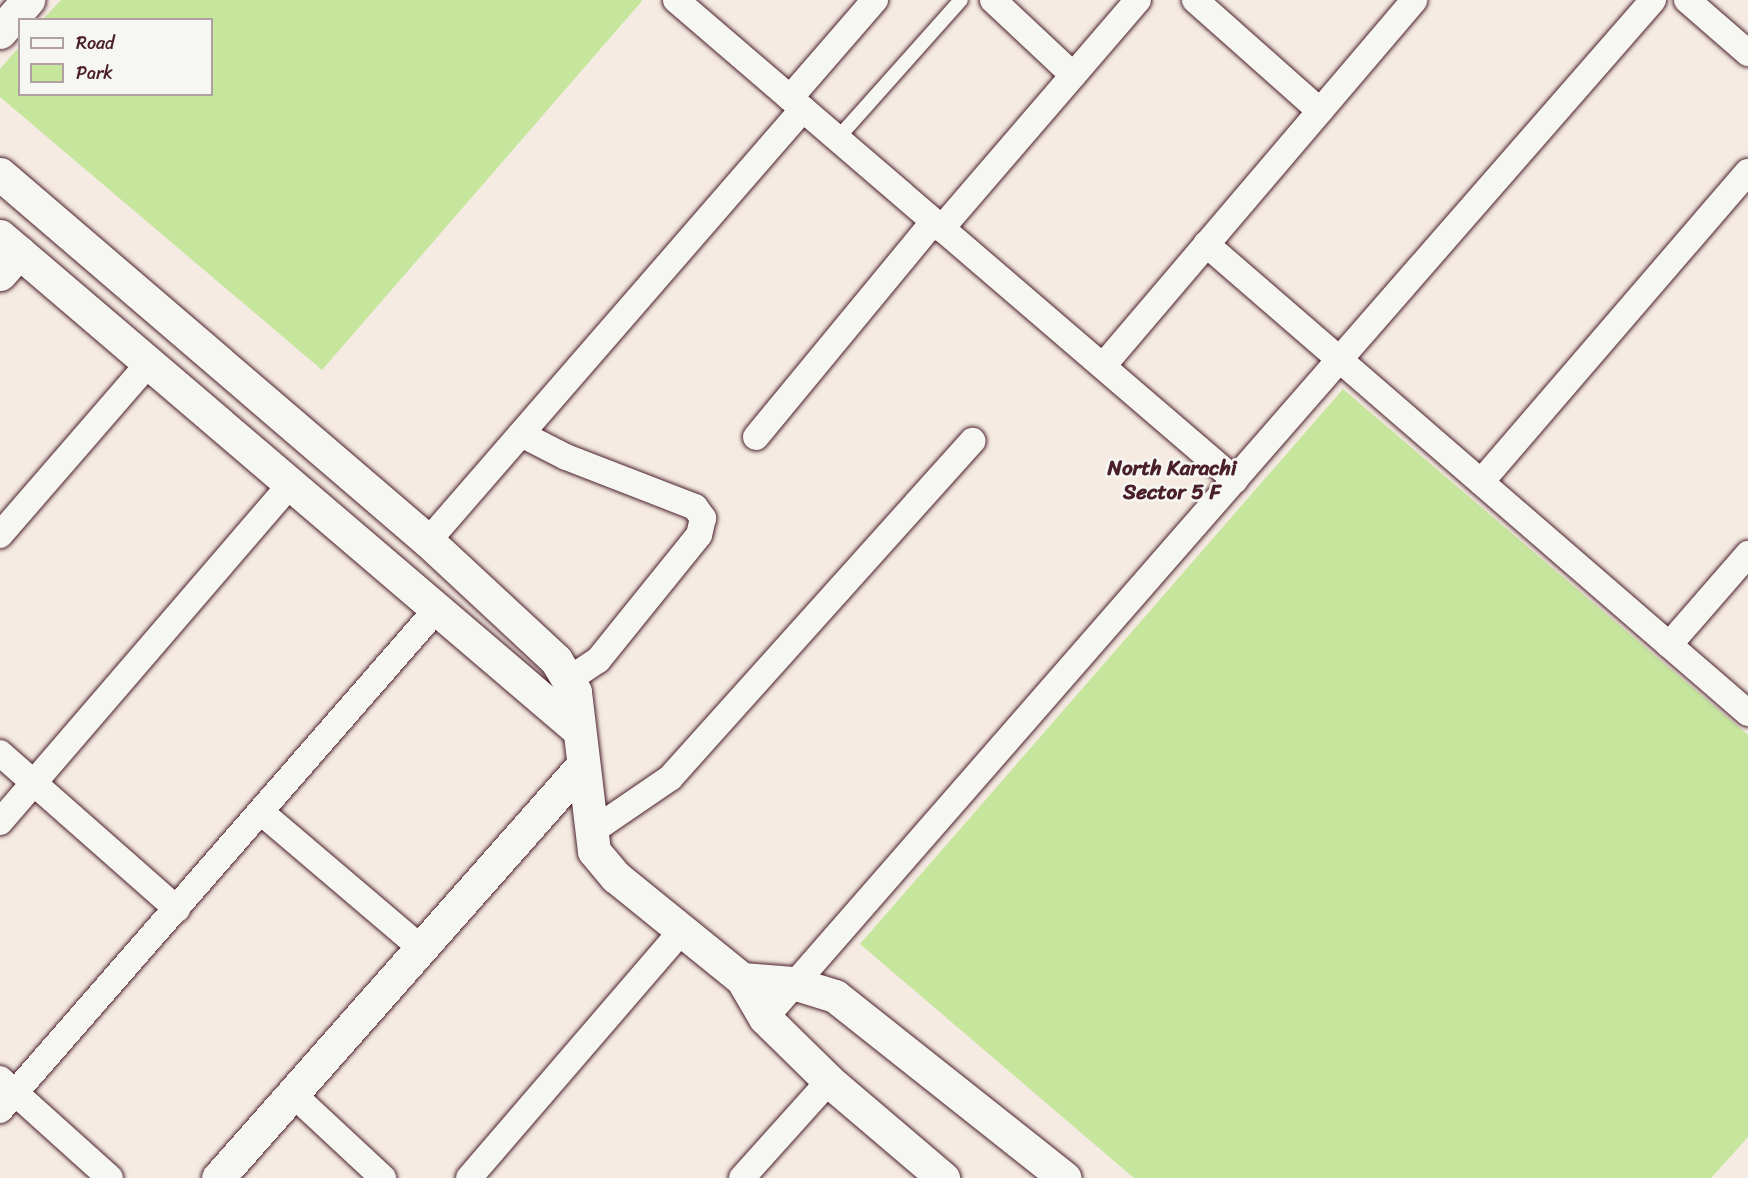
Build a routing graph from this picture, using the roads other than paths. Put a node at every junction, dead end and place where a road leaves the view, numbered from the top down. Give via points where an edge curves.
1 (28, 0) edge
2 (676, 0) edge
3 (875, 0) edge
4 (961, 0) edge
5 (993, 0) edge
6 (1138, 0) edge
7 (1195, 0) edge
8 (1414, 0) edge
9 (1653, 0) edge
10 (1687, 0) edge
11 (0, 32) edge
12 (1748, 53) edge
13 (1073, 75) junction
14 (797, 104) junction
15 (1320, 111) junction
16 (837, 139) junction
17 (1748, 172) edge
18 (0, 174) edge
19 (937, 225) junction
20 (1206, 244) junction
21 (6, 254) edge
22 (1340, 360) junction
23 (148, 363) junction
24 (1103, 366) junction
25 (521, 434) junction
26 (756, 437) dead end
27 (972, 441) dead end
28 (1235, 480) junction
29 (1481, 482) junction
30 (292, 483) junction
31 (0, 536) edge
32 (428, 541) junction
33 (1748, 554) edge
34 (436, 610) junction
35 (1669, 645) junction
36 (568, 680) junction
37 (1748, 713) edge
38 (576, 728) junction
39 (0, 753) edge
40 (582, 766) junction
41 (34, 783) junction
42 (261, 812) junction
43 (0, 822) edge
44 (591, 831) junction
45 (177, 909) junction
46 (682, 930) junction
47 (422, 949) junction
48 (742, 979) junction
49 (793, 983) junction
50 (765, 1018) junction
51 (829, 1081) junction
52 (5, 1094) edge
53 (294, 1095) junction
54 (110, 1178) edge
55 (219, 1178) edge
56 (383, 1178) edge
57 (469, 1178) edge
58 (742, 1178) edge
59 (943, 1178) edge
60 (1065, 1178) edge

1 - 11 street
2 - 14 street
3 - 14 street
4 - 16 lane
5 - 13 street
6 - 13 street
7 - 15 street
8 - 15 street
9 - 22 street
10 - 12 street
13 - 19 street
14 - 16 street
14 - 25 street
15 - 20 street
16 - 19 street
17 - 29 street
18 - 32 street
19 - 24 street
19 - 26 street
20 - 22 street
20 - 24 street
21 - 23 street
22 - 28 street
22 - 29 street
23 - 30 street
23 - 31 street
24 - 28 street
25 - 32 street
25 - 36 street via 566,457 695,507 703,518 699,535 598,660
27 - 44 street via 670,778
28 - 49 street
29 - 35 street
30 - 34 street
30 - 41 street
32 - 36 street via 548,652
33 - 35 street
34 - 38 street
34 - 42 street
35 - 37 street
36 - 38 street via 575,692
38 - 40 street
39 - 41 street
40 - 44 street
40 - 47 street
41 - 43 street
41 - 45 street
42 - 45 street
42 - 47 street
44 - 46 street via 594,850 616,877
45 - 52 street
46 - 48 street
46 - 57 street
47 - 53 street
48 - 49 street
48 - 50 street
49 - 50 street
49 - 60 street via 835,996
50 - 51 street
51 - 58 street
51 - 59 street
52 - 54 street
53 - 55 street
53 - 56 street

